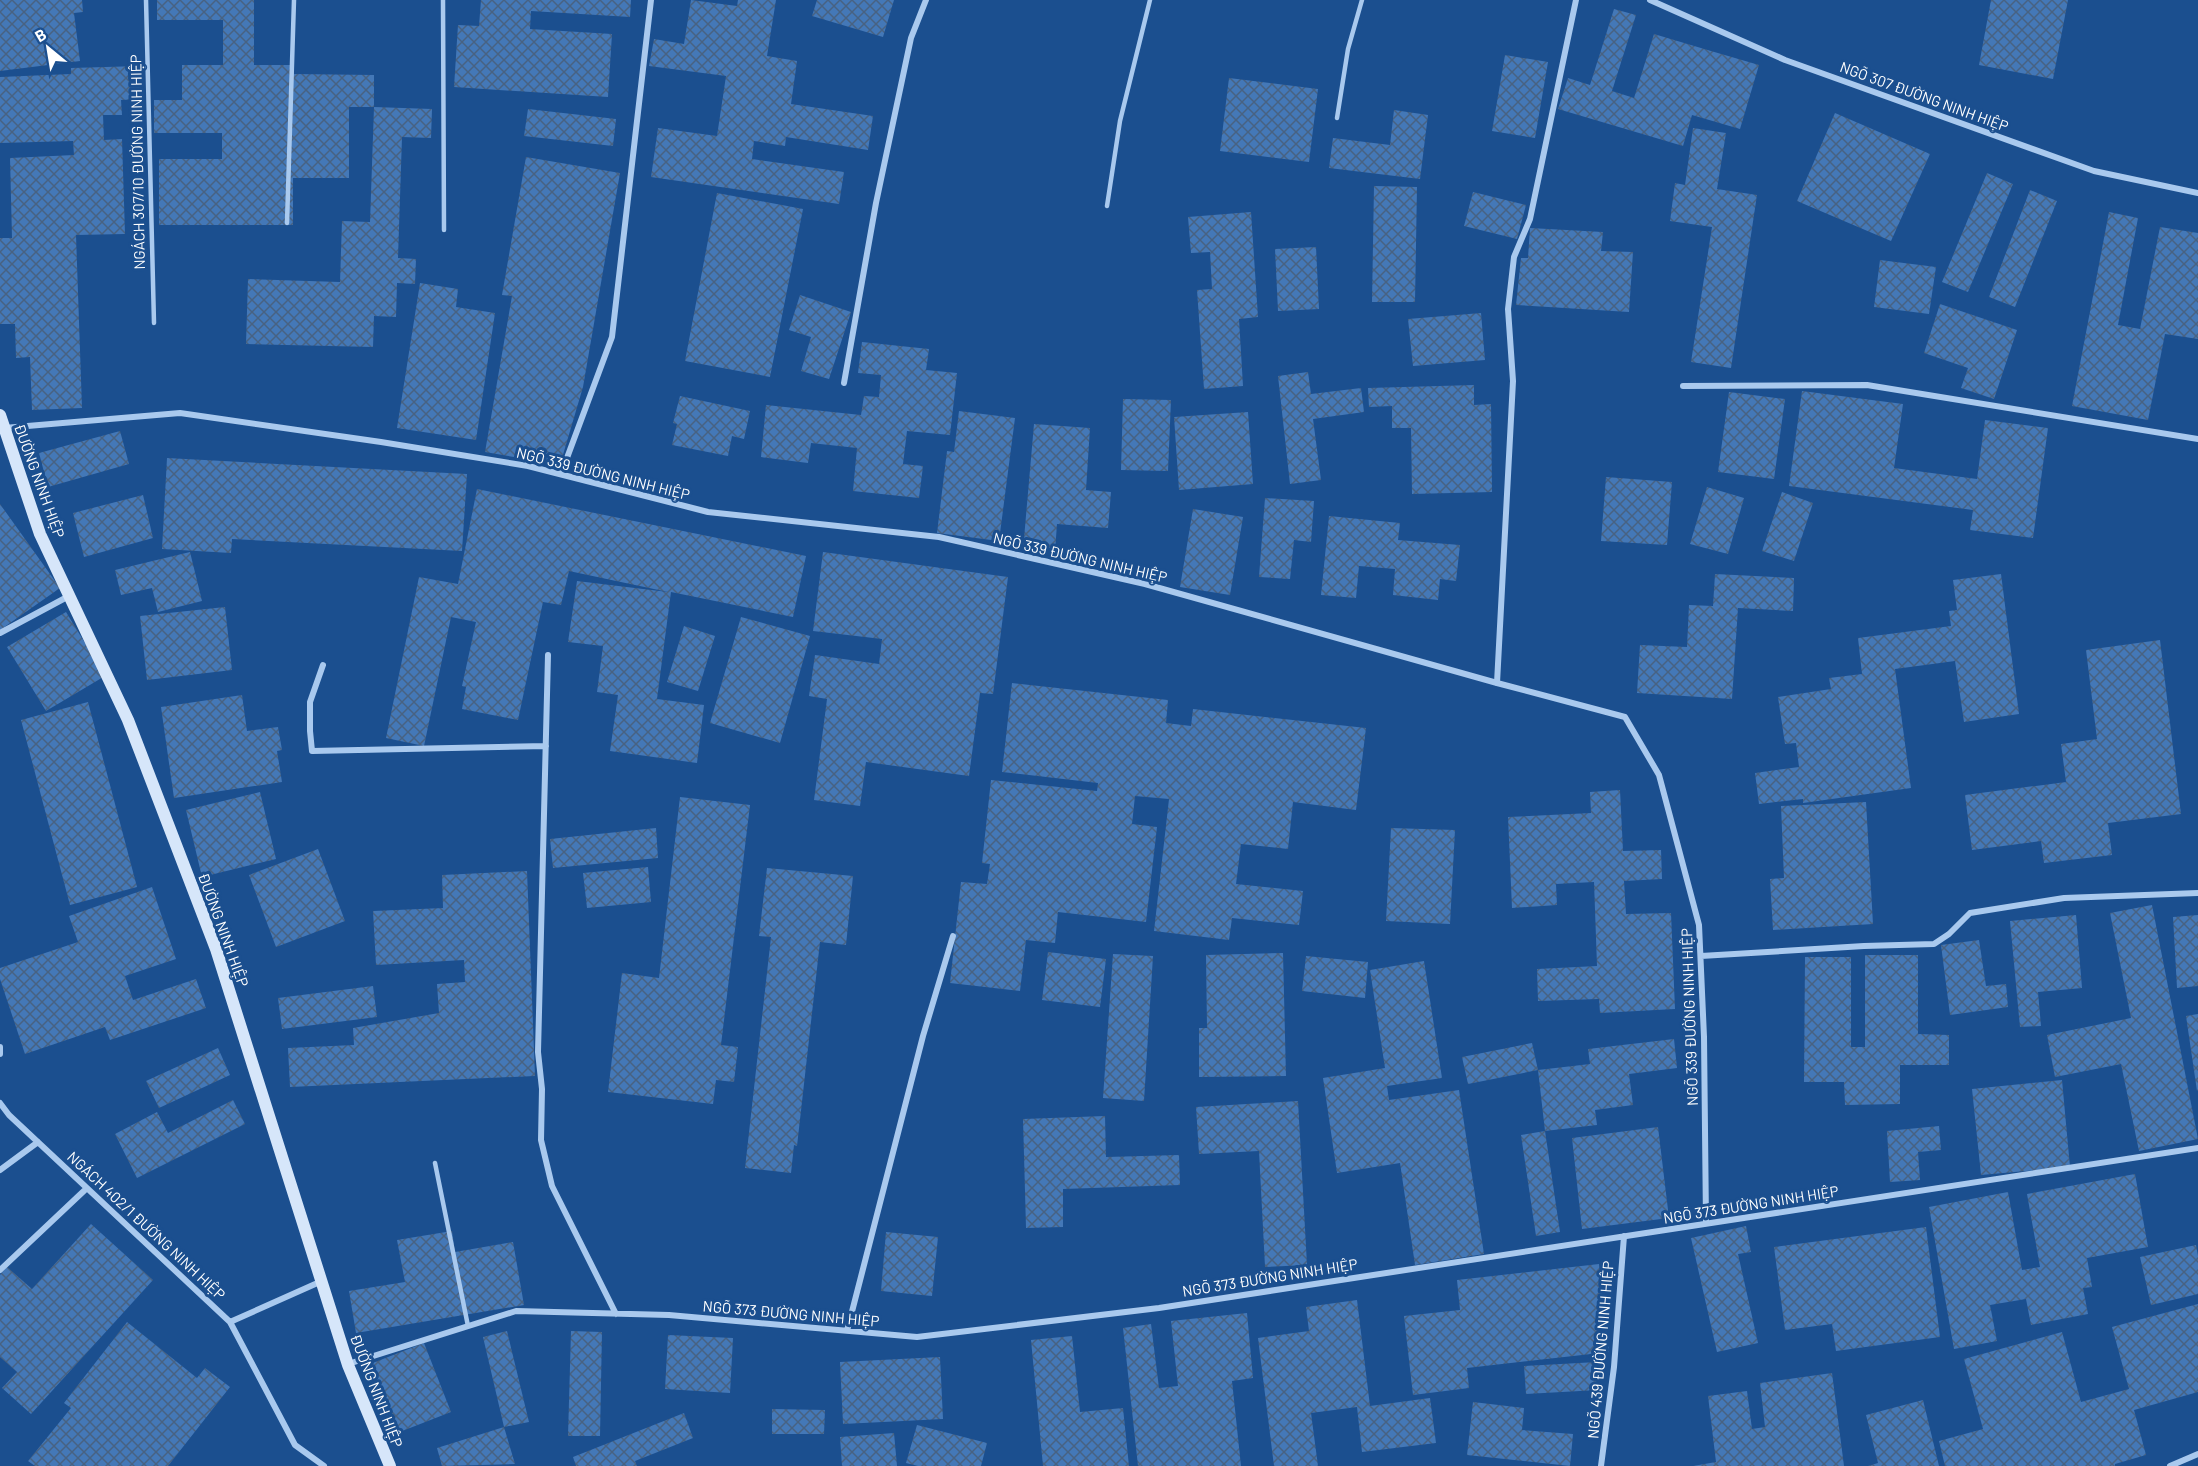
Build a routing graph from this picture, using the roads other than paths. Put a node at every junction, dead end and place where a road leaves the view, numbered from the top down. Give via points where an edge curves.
1 (146, 0) edge
2 (294, 0) edge
3 (443, 0) edge
4 (651, 0) edge
5 (926, 0) edge
6 (1150, 0) edge
7 (1362, 0) edge
8 (1576, 0) edge
9 (1650, 0) edge
10 (1337, 118) dead end
11 (2198, 194) edge
12 (1107, 206) dead end
13 (287, 223) dead end
14 (444, 230) dead end
15 (154, 323) dead end
16 (844, 383) dead end
17 (1683, 386) dead end
18 (0, 415) edge
19 (2, 429) edge
20 (2198, 439) edge
21 (561, 474) junction
22 (69, 596) junction
23 (0, 633) edge
24 (548, 655) dead end
25 (323, 665) dead end
26 (1497, 683) junction
27 (546, 746) junction
28 (2198, 893) edge
29 (953, 936) dead end
30 (1701, 956) junction
31 (0, 1047) edge
32 (0, 1054) edge
33 (0, 1103) edge
34 (38, 1142) junction
35 (2198, 1148) edge
36 (435, 1163) dead end
37 (0, 1170) edge
38 (87, 1188) junction
39 (1706, 1223) junction
40 (1624, 1236) junction
41 (0, 1270) edge
42 (322, 1281) junction
43 (616, 1314) junction
44 (230, 1322) junction
45 (468, 1326) junction
46 (847, 1331) junction
47 (348, 1365) junction
48 (2198, 1454) edge
49 (324, 1466) edge
50 (390, 1466) edge
51 (1601, 1466) edge
52 (2170, 1466) edge

1 - 15 lane, NGÁCH 307/10 ĐƯỜNG NINH HIỆP
2 - 13 lane
3 - 14 lane
4 - 21 street via 612,337
5 - 16 street via 908,49
6 - 12 lane via 1120,121
7 - 10 lane via 1348,50
8 - 26 street via 1530,219 1514,257 1508,309 1513,381
9 - 11 street, NGÕ 307 ĐƯỜNG NINH HIỆP via 1785,60 2083,168
17 - 20 street via 1867,385
18 - 19 main road, ĐƯỜNG NINH HIỆP
19 - 21 street, NGÕ 339 ĐƯỜNG NINH HIỆP via 180,413 381,442
19 - 22 main road, ĐƯỜNG NINH HIỆP via 40,534
21 - 26 street, NGÕ 339 ĐƯỜNG NINH HIỆP via 708,512 939,537 1145,584
22 - 23 street
22 - 42 main road, ĐƯỜNG NINH HIỆP via 128,720 216,949
24 - 27 street
25 - 27 street via 310,702 312,751
26 - 30 street, NGÕ 339 ĐƯỜNG NINH HIỆP via 1625,717 1659,775 1699,925
27 - 43 street via 538,1052 541,1140 552,1185
28 - 30 street via 2064,898 1970,913 1934,944
29 - 46 street via 923,1035
30 - 39 street, NGÕ 339 ĐƯỜNG NINH HIỆP
31 - 32 street
33 - 34 street, NGÁCH 402/1 ĐƯỜNG NINH HIỆP
34 - 37 street
34 - 38 street, NGÁCH 402/1 ĐƯỜNG NINH HIỆP
35 - 39 street, NGÕ 373 ĐƯỜNG NINH HIỆP
36 - 45 lane
38 - 41 street
38 - 44 street, NGÁCH 402/1 ĐƯỜNG NINH HIỆP
39 - 40 street, NGÕ 373 ĐƯỜNG NINH HIỆP
40 - 46 street, NGÕ 373 ĐƯỜNG NINH HIỆP via 1159,1308 917,1337
40 - 51 street, NGÕ 439 ĐƯỜNG NINH HIỆP via 1614,1367
42 - 44 street, NGÁCH 402/1 ĐƯỜNG NINH HIỆP
42 - 47 main road, ĐƯỜNG NINH HIỆP
43 - 45 street, NGÕ 373 ĐƯỜNG NINH HIỆP via 516,1311
43 - 46 street, NGÕ 373 ĐƯỜNG NINH HIỆP
44 - 49 street via 295,1445
45 - 47 street, NGÕ 373 ĐƯỜNG NINH HIỆP
47 - 50 main road, ĐƯỜNG NINH HIỆP
48 - 52 street

